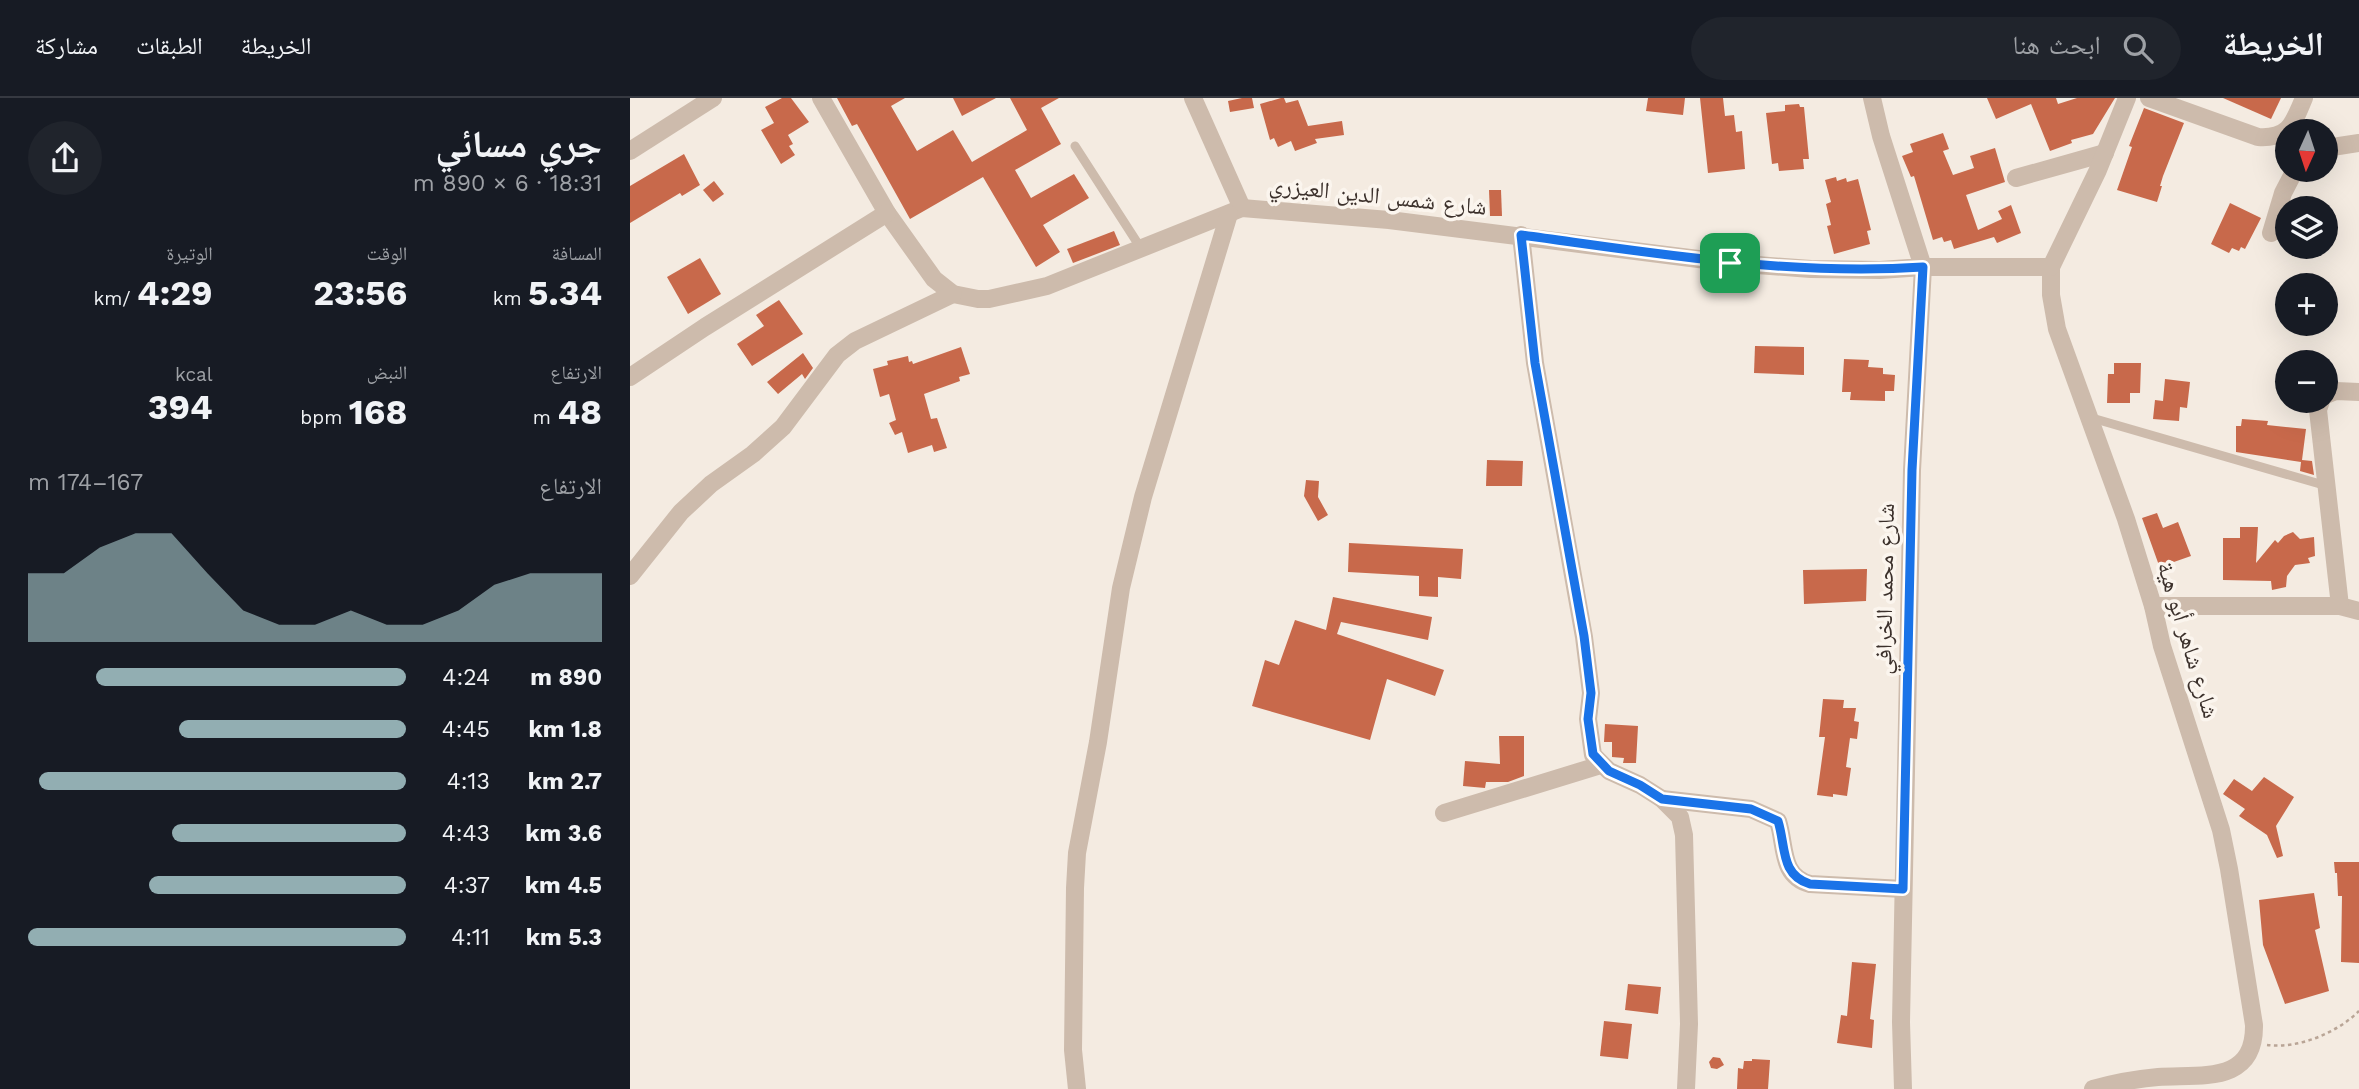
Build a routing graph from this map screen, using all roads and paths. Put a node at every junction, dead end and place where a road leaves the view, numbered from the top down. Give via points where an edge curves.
1 (713, 98) edge
2 (821, 98) edge
3 (1193, 98) edge
4 (1872, 98) edge
5 (2127, 98) edge
6 (2149, 98) edge
7 (2304, 98) edge
8 (2359, 143) edge
9 (1075, 146) dead end
10 (2338, 146) edge
11 (630, 151) edge
12 (2105, 153) junction
13 (2016, 178) dead end
14 (2289, 182) edge
15 (1235, 211) junction
16 (887, 213) junction
17 (2271, 233) dead end
18 (1521, 235) junction
19 (1142, 250) junction
20 (1923, 267) junction
21 (2051, 267) junction
22 (953, 294) junction
23 (630, 377) edge
24 (2338, 391) edge
25 (2359, 392) edge
26 (2318, 413) edge
27 (2092, 418) junction
28 (2327, 486) junction
29 (630, 576) edge
30 (2153, 606) junction
31 (2340, 606) junction
32 (2359, 611) edge
33 (1601, 765) junction
34 (1662, 799) junction
35 (1444, 813) dead end
36 (1903, 889) junction
37 (2359, 1011) edge
38 (2254, 1040) junction
39 (1077, 1089) edge
40 (1686, 1089) edge
41 (1903, 1089) edge
42 (2093, 1089) edge

1 - 11 street
2 - 16 street
3 - 15 street
4 - 20 street, شارع محمد الخرافي
5 - 12 street, شارع شاهر أبو هية
6 - 7 street via 2258,137 2273,138 2293,123
8 - 10 street
9 - 19 lane
12 - 13 street
12 - 21 street, شارع شاهر أبو هية
14 - 17 street
15 - 18 street, شارع شمس الدين العيزري via 1377,219
15 - 19 street, شارع شمس الدين العيزري
15 - 39 street via 1143,497 1121,588 1077,853 1073,1051
16 - 22 street via 934,279
16 - 23 street
18 - 20 street, شارع شمس الدين العيزري via 1730,263 1811,269
18 - 33 street via 1535,363 1584,636 1591,693 1590,740
19 - 22 street, شارع شمس الدين العيزري via 1034,289 989,299
20 - 21 street, شارع شمس الدين العيزري
20 - 36 street, شارع محمد الخرافي via 1912,470
21 - 27 street, شارع شاهر أبو هية via 2057,329
22 - 29 street via 855,341 838,355 783,427 681,512
24 - 25 street
26 - 28 street
27 - 28 lane
27 - 30 street, شارع شاهر أبو هية
28 - 31 street
30 - 31 street
30 - 38 street, شارع شاهر أبو هية via 2221,830
31 - 32 street
33 - 34 street
33 - 35 street
34 - 36 street via 1751,809 1778,821 1790,873 1798,881
34 - 40 street via 1679,817 1684,835 1689,1024
36 - 41 street, شارع محمد الخرافي
37 - 38 path via 2333,1031 2289,1046
38 - 42 street via 2244,1061 2232,1070

